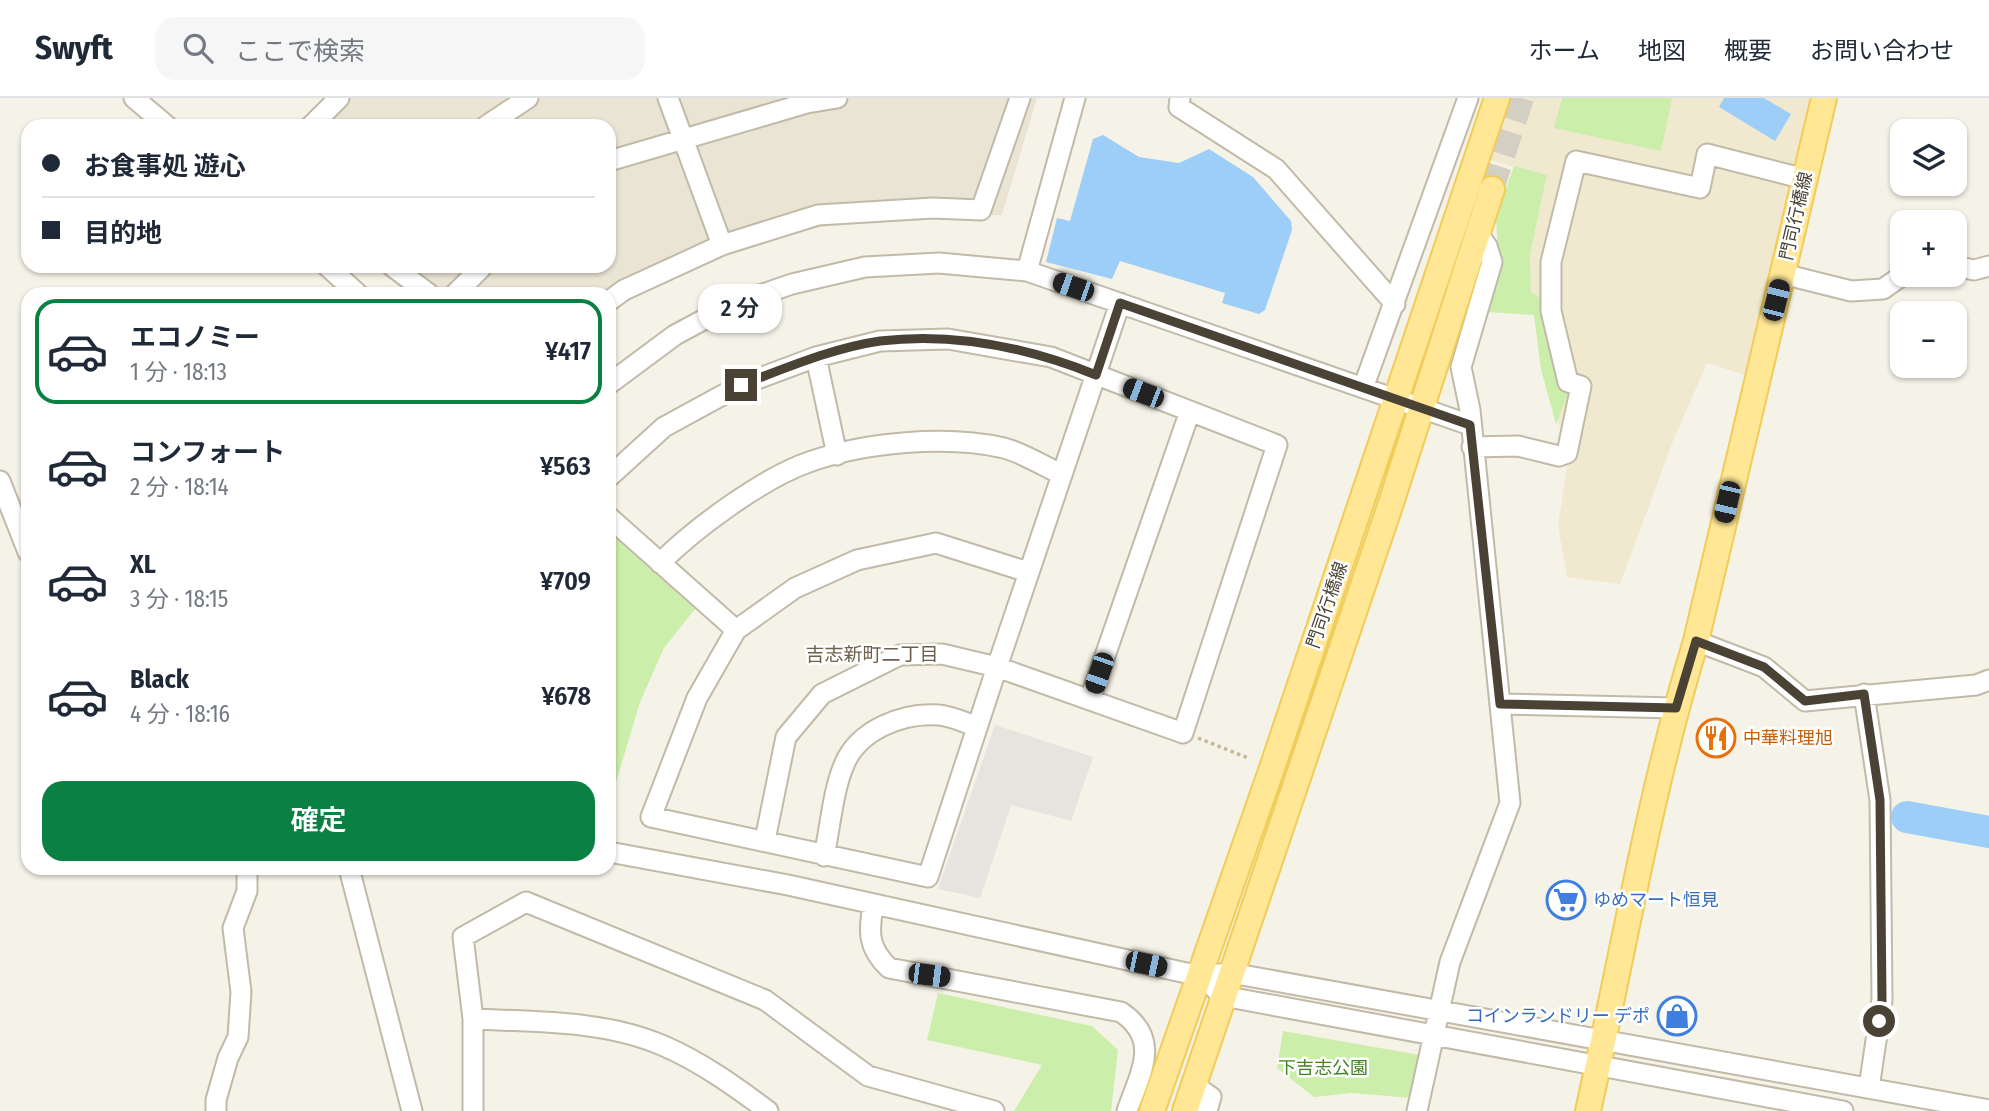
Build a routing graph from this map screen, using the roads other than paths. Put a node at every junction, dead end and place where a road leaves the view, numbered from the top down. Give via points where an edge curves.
1 (134, 98) edge
2 (339, 98) edge
3 (528, 98) edge
4 (668, 98) edge
5 (836, 98) edge
6 (1020, 98) edge
7 (1074, 98) edge
8 (1180, 98) edge
9 (1458, 98) edge
10 (1468, 98) edge
11 (1497, 98) edge
12 (1824, 98) edge
13 (159, 119) edge
14 (319, 119) edge
15 (496, 119) edge
16 (1460, 121) junction
17 (683, 138) junction
18 (616, 159) edge
19 (1805, 179) junction
20 (1492, 189) tunnel mouth
21 (1476, 231) junction
22 (722, 245) junction
23 (1989, 266) edge
24 (1967, 269) edge
25 (1027, 271) junction
26 (335, 273) edge
27 (401, 273) edge
28 (476, 273) edge
29 (1783, 274) junction
30 (1890, 284) edge
31 (350, 287) edge
32 (420, 287) edge
33 (462, 287) edge
34 (616, 296) edge
35 (1120, 303) junction
36 (1395, 304) junction
37 (816, 357) junction
38 (1096, 375) junction
39 (616, 379) edge
40 (1363, 388) junction
41 (1408, 404) junction
42 (1190, 411) junction
43 (1470, 425) junction
44 (1472, 447) junction
45 (837, 455) junction
46 (616, 471) edge
47 (1062, 475) junction
48 (0, 481) edge
49 (616, 523) edge
50 (21, 534) edge
51 (660, 563) junction
52 (1028, 572) junction
53 (736, 630) junction
54 (1696, 641) junction
55 (997, 667) junction
56 (1989, 680) edge
57 (1864, 694) junction
58 (1090, 699) junction
59 (1500, 704) junction
60 (1676, 708) junction
61 (975, 726) junction
62 (765, 840) junction
63 (616, 853) edge
64 (824, 856) junction
65 (247, 875) edge
66 (351, 875) edge
67 (873, 905) junction
68 (1231, 973) junction
69 (1200, 976) junction
70 (1223, 996) junction
71 (1440, 1012) junction
72 (473, 1019) junction
73 (1433, 1035) junction
74 (1604, 1040) junction
75 (1598, 1065) junction
76 (1194, 1085) junction
77 (1869, 1088) junction
78 (1989, 1110) edge
79 (216, 1111) edge
80 (412, 1111) edge
81 (473, 1111) edge
82 (768, 1111) edge
83 (994, 1111) edge
84 (1127, 1111) edge
85 (1152, 1111) edge
86 (1185, 1111) edge
87 (1206, 1111) edge
88 (1417, 1111) edge
89 (1588, 1111) edge
90 (1843, 1111) edge

1 - 13 street
2 - 14 street
3 - 15 street
4 - 17 street
5 - 17 street
6 - 22 street via 981,210 818,215
7 - 25 street
8 - 36 street via 1179,107 1276,169
9 - 16 street
10 - 16 street
11 - 41 main road, 門司行橋線
12 - 19 main road, 門司行橋線
16 - 36 street
17 - 18 street
17 - 22 street
19 - 29 main road, 門司行橋線
19 - 44 street via 1707,154 1700,188 1576,161 1550,262 1552,311 1568,382 1581,386 1567,453 1559,456 1518,446
20 - 21 main road, 門司行橋線
21 - 41 main road, 門司行橋線
21 - 43 street via 1492,262 1461,367
22 - 34 street
23 - 24 street
25 - 35 street
25 - 39 street via 939,263 877,266 792,284 731,305 675,335
26 - 31 street
27 - 32 street
28 - 33 street
29 - 30 street via 1851,292
29 - 54 main road, 門司行橋線
35 - 38 street
35 - 40 street
36 - 40 street
37 - 38 street via 880,341 948,339 1051,357
37 - 45 street
37 - 46 street via 741,385 664,427
38 - 42 street
38 - 47 street
40 - 41 street
41 - 43 street
41 - 68 main road, 門司行橋線 via 1391,503
41 - 69 main road, 門司行橋線
42 - 58 street
42 - 58 street via 1277,445 1183,733
43 - 44 street
44 - 59 street
45 - 47 street via 937,440 1006,449
45 - 51 street via 808,462 748,495 685,539
47 - 52 street
48 - 50 street
49 - 51 street
51 - 53 street
52 - 53 street via 936,543 857,560 794,588
52 - 55 street
53 - 62 street via 697,698 651,817
54 - 57 street via 1764,667 1805,701
54 - 60 main road, 門司行橋線
55 - 58 street
55 - 61 street
55 - 62 street via 942,654 900,655 822,694 786,737
56 - 57 street via 1976,685
57 - 77 street via 1880,800 1882,1000
59 - 60 street
59 - 71 street via 1510,803 1450,962
60 - 74 main road, 門司行橋線 via 1625,926
61 - 64 street via 942,715 913,715 858,743 844,765
61 - 64 street via 928,877
62 - 64 street
63 - 67 street
65 - 79 street via 247,891 233,928 241,992 238,1037 228,1058
66 - 80 street
67 - 69 street
67 - 84 street via 868,936 889,968 1121,1012 1135,1022 1145,1039 1144,1061
68 - 69 street
68 - 70 main road, 門司行橋線
68 - 71 street
69 - 70 street
69 - 85 main road, 門司行橋線
70 - 73 street
70 - 76 main road, 門司行橋線
71 - 73 street
71 - 74 street
72 - 81 street
72 - 82 street via 610,1030 662,1045
72 - 83 street via 463,937 526,902 765,1000 868,1076
73 - 75 street
73 - 88 street
74 - 75 main road, 門司行橋線
74 - 77 street
75 - 89 main road, 門司行橋線
75 - 90 street
76 - 86 main road, 門司行橋線
76 - 87 street via 1211,1097
77 - 78 street

